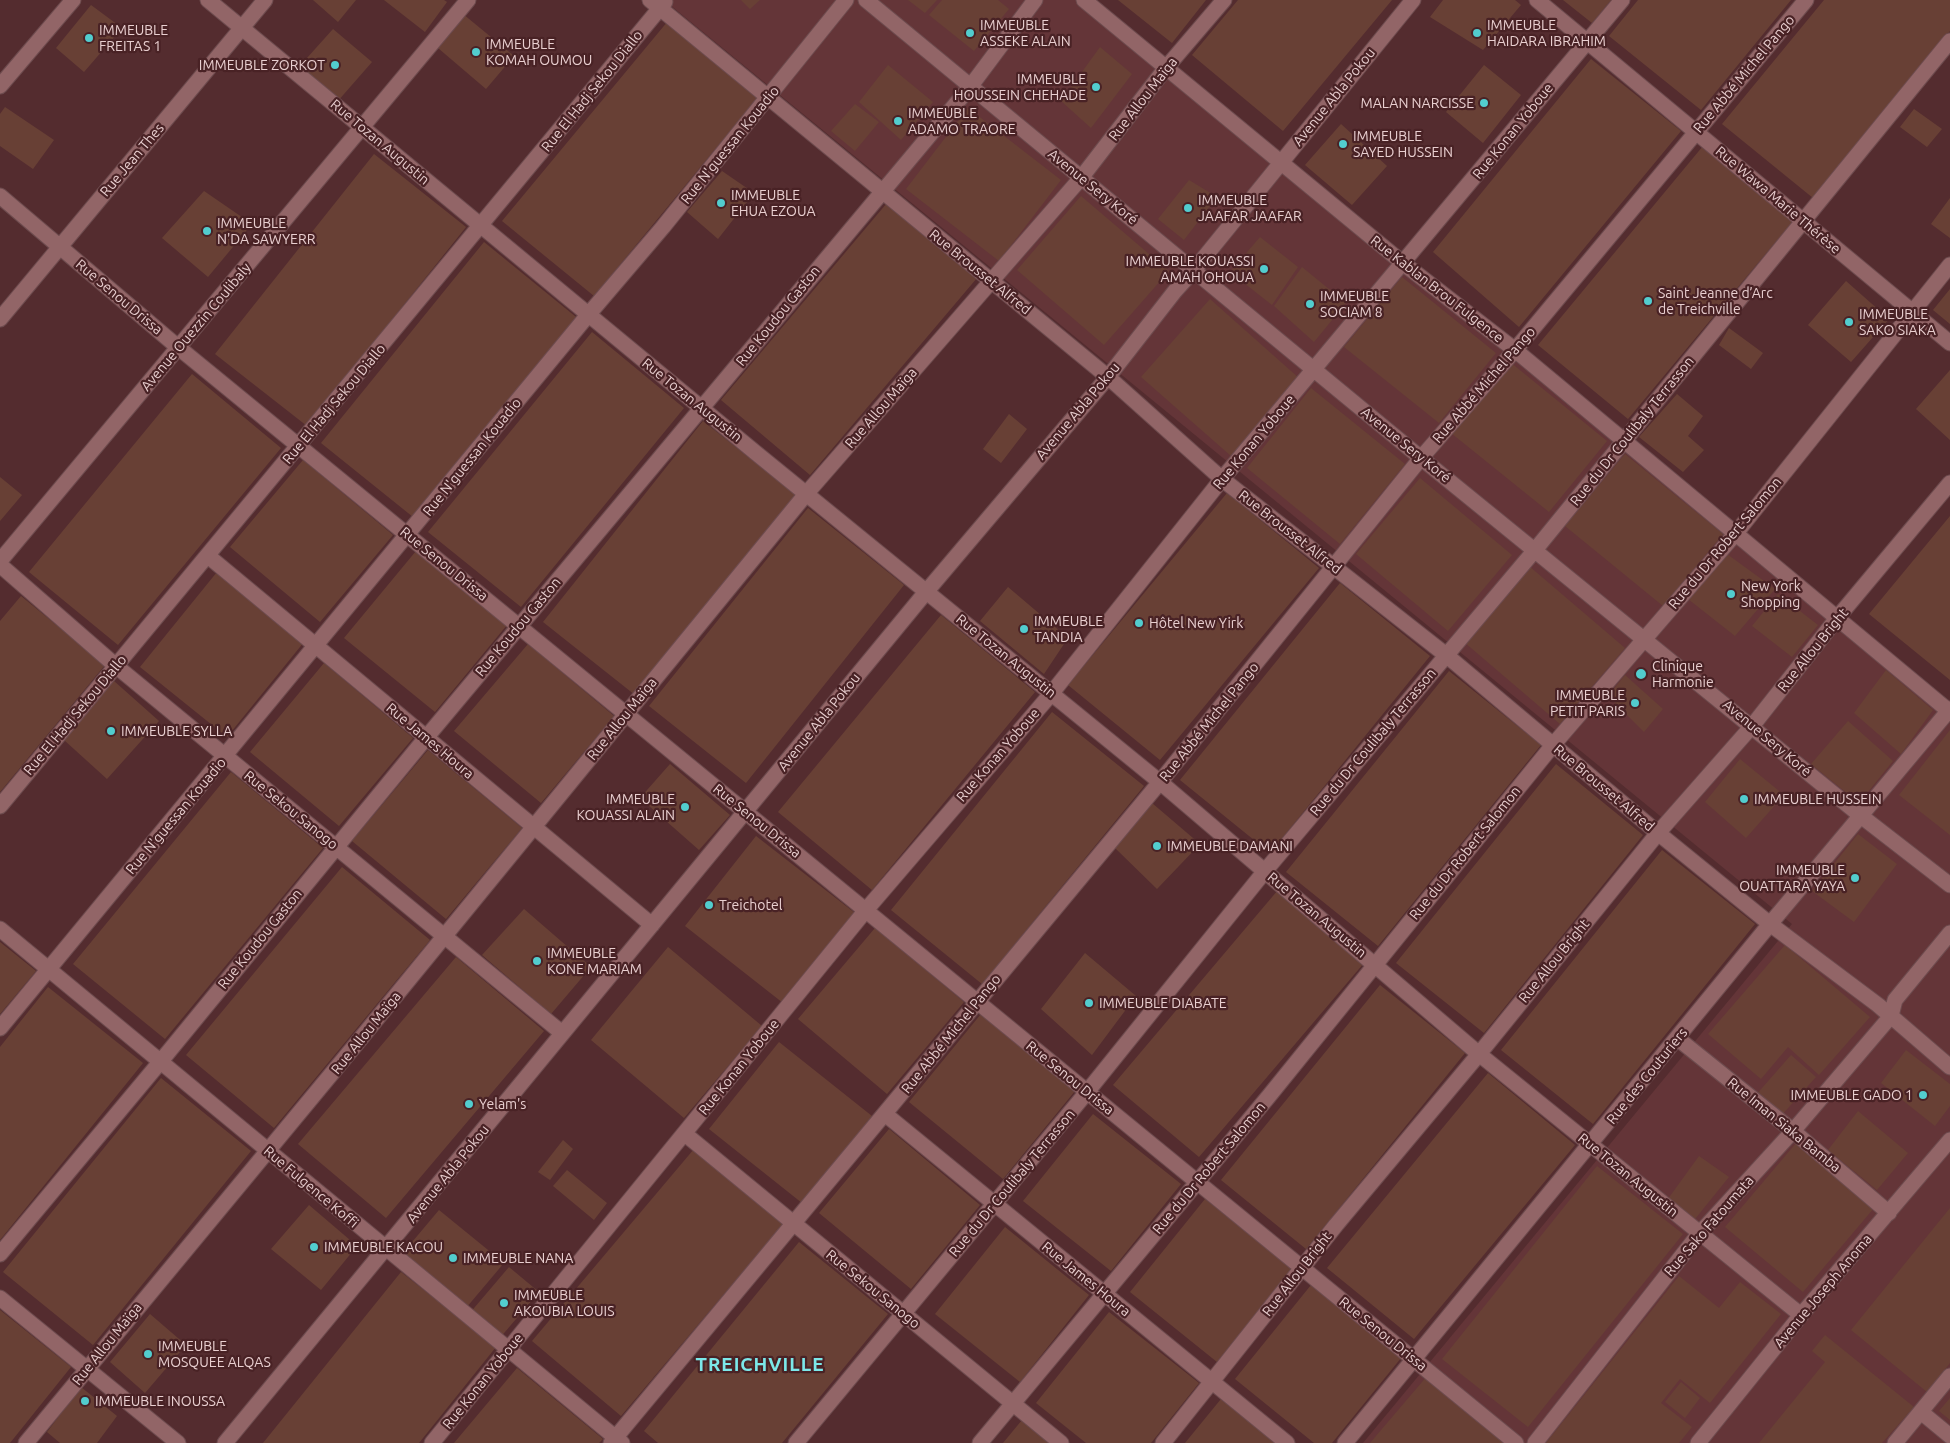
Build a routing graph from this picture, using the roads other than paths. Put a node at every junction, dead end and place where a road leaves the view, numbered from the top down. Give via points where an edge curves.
1 (73, 0) edge
2 (208, 0) edge
3 (265, 0) edge
4 (468, 0) edge
5 (846, 0) edge
6 (866, 0) edge
7 (1035, 0) edge
8 (1084, 0) edge
9 (1224, 0) edge
10 (1412, 0) edge
11 (1537, 0) edge
12 (1622, 0) edge
13 (1806, 0) edge
14 (658, 3) edge
15 (242, 28) junction
16 (1588, 40) junction
17 (1950, 41) edge
18 (1166, 69) junction
19 (3, 77) edge
20 (970, 86) junction
21 (769, 98) junction
22 (363, 128) junction
23 (1695, 132) junction
24 (1281, 164) junction
25 (1081, 178) junction
26 (881, 190) junction
27 (0, 196) edge
28 (1804, 221) junction
29 (482, 226) junction
30 (59, 246) junction
31 (1404, 264) junction
32 (1950, 264) edge
33 (1194, 270) junction
34 (992, 282) junction
35 (1912, 312) junction
36 (588, 315) junction
37 (0, 319) edge
38 (1950, 343) edge
39 (179, 348) junction
40 (1515, 350) junction
41 (1314, 370) junction
42 (1108, 377) junction
43 (703, 408) junction
44 (1624, 440) junction
45 (299, 446) junction
46 (1421, 458) junction
47 (1222, 479) junction
48 (1950, 483) edge
49 (806, 494) junction
50 (1736, 532) junction
51 (408, 535) junction
52 (1535, 550) junction
53 (208, 556) junction
54 (0, 563) edge
55 (1334, 566) junction
56 (926, 592) junction
57 (1838, 618) junction
58 (519, 626) junction
59 (1646, 638) junction
60 (316, 644) junction
61 (1446, 655) junction
62 (116, 666) junction
63 (1051, 694) junction
64 (1950, 711) edge
65 (626, 714) junction
66 (1753, 725) junction
67 (425, 739) junction
68 (1553, 745) junction
69 (226, 756) junction
70 (1160, 782) junction
71 (0, 806) edge
72 (745, 812) junction
73 (1861, 816) junction
74 (534, 826) junction
75 (1658, 833) junction
76 (336, 847) junction
77 (1265, 871) junction
78 (1950, 885) edge
79 (866, 910) junction
80 (1770, 924) junction
81 (652, 926) junction
82 (0, 929) edge
83 (1950, 933) edge
84 (445, 936) junction
85 (1375, 964) junction
86 (49, 969) junction
87 (978, 1002) junction
88 (1891, 1016) junction
89 (0, 1028) edge
90 (562, 1034) junction
91 (1677, 1038) junction
92 (1479, 1054) junction
93 (161, 1061) junction
94 (1950, 1067) edge
95 (1087, 1092) junction
96 (885, 1114) junction
97 (1793, 1131) junction
98 (685, 1134) junction
99 (1950, 1140) edge
100 (1591, 1145) junction
101 (268, 1151) junction
102 (1198, 1181) junction
103 (994, 1204) junction
104 (1889, 1212) junction
105 (794, 1224) junction
106 (1699, 1234) junction
107 (386, 1249) junction
108 (0, 1254) edge
109 (1303, 1269) junction
110 (1104, 1294) junction
111 (0, 1298) edge
112 (903, 1314) junction
113 (1801, 1315) junction
114 (508, 1350) junction
115 (1413, 1359) junction
116 (86, 1369) junction
117 (1950, 1376) edge
118 (1213, 1381) junction
119 (1013, 1404) junction
120 (1921, 1412) junction
121 (1950, 1436) edge
122 (616, 1441) edge
123 (26, 1443) edge
124 (178, 1443) edge
125 (225, 1443) edge
126 (432, 1443) edge
127 (796, 1443) edge
128 (980, 1443) edge
129 (1061, 1443) edge
130 (1163, 1443) edge
131 (1287, 1443) edge
132 (1345, 1443) edge
133 (1516, 1443) edge
134 (1535, 1443) edge
135 (1698, 1443) edge
136 (1895, 1443) edge

1 - 19 street
2 - 15 street, Rue Tozan Augustin
3 - 15 street, Rue Jean Thes
4 - 22 street, Avenue Ouezzin Coulibaly
5 - 21 street, Rue N'guessan Kouadio
6 - 20 street, Avenue Sery Koré
7 - 20 street, Rue Koudou Gaston
8 - 18 street, Rue Kablan Brou Fulgence
9 - 18 street, Rue Allou Maïga
10 - 24 street, Avenue Abla Pokou
11 - 16 street, Rue Wawa Marie Thérèse
12 - 16 street, Rue Konan Yoboue
13 - 23 street, Rue Abbé Michel Pango
14 - 21 street, Rue Brousset Alfred
14 - 29 street, Rue El Hadj Sekou Diallo
15 - 22 street, Rue Tozan Augustin
15 - 30 street, Rue Jean Thes
16 - 23 street, Rue Wawa Marie Thérèse
16 - 31 street, Rue Konan Yoboue
17 - 28 street, Rue du Dr Coulibaly Terrasson
18 - 24 street, Rue Kablan Brou Fulgence
18 - 25 street, Rue Allou Maïga
20 - 25 street, Avenue Sery Koré
20 - 26 street, Rue Koudou Gaston
21 - 26 street, Rue Brousset Alfred
21 - 36 street, Rue N'guessan Kouadio
22 - 29 street, Rue Tozan Augustin
22 - 39 street, Avenue Ouezzin Coulibaly
23 - 28 street, Rue Wawa Marie Thérèse
23 - 40 street, Rue Abbé Michel Pango
24 - 31 street, Rue Kablan Brou Fulgence
24 - 33 street, Avenue Abla Pokou
25 - 33 street, Avenue Sery Koré
25 - 34 street, Rue Allou Maïga
26 - 34 street, Rue Brousset Alfred
26 - 43 street, Rue Koudou Gaston
27 - 30 street, Rue Senou Drissa
28 - 35 street, Rue Wawa Marie Thérèse
28 - 44 street, Rue du Dr Coulibaly Terrasson
29 - 36 street, Rue Tozan Augustin
29 - 45 street, Rue El Hadj Sekou Diallo
30 - 37 street, Rue Jean Thes
30 - 39 street, Rue Senou Drissa
31 - 40 street, Rue Kablan Brou Fulgence
31 - 41 street, Rue Konan Yoboue
32 - 35 street, Rue du Dr Robert Salomon
33 - 41 street, Avenue Sery Koré
33 - 42 street, Avenue Abla Pokou
34 - 42 street, Rue Brousset Alfred
34 - 49 street, Rue Allou Maïga
35 - 38 street, Rue Wawa Marie Thérèse
35 - 50 street, Rue du Dr Robert Salomon
36 - 43 street, Rue Tozan Augustin
36 - 51 street, Rue N'guessan Kouadio
39 - 45 street, Rue Senou Drissa
39 - 54 street, Avenue Ouezzin Coulibaly
40 - 44 street, Rue Kablan Brou Fulgence
40 - 46 street, Rue Abbé Michel Pango
41 - 46 street, Avenue Sery Koré
41 - 47 street, Rue Konan Yoboue
42 - 47 street, Rue Brousset Alfred
42 - 56 street, Avenue Abla Pokou
43 - 49 street, Rue Tozan Augustin
43 - 58 street, Rue Koudou Gaston
44 - 50 street, Rue Kablan Brou Fulgence
44 - 52 street, Rue du Dr Coulibaly Terrasson
45 - 51 street, Rue Senou Drissa
45 - 53 street, Rue El Hadj Sekou Diallo
46 - 52 street, Avenue Sery Koré
46 - 55 street, Rue Abbé Michel Pango
47 - 55 street, Rue Brousset Alfred
47 - 63 street, Rue Konan Yoboue
48 - 57 street, Rue Allou Bright
49 - 56 street, Rue Tozan Augustin
49 - 65 street, Rue Allou Maïga
50 - 57 street, Rue Kablan Brou Fulgence
50 - 59 street, Rue du Dr Robert Salomon
51 - 58 street, Rue Senou Drissa
51 - 60 street, Rue N'guessan Kouadio
52 - 59 street, Avenue Sery Koré
52 - 61 street, Rue du Dr Coulibaly Terrasson
53 - 60 street, Rue James Houra
53 - 62 street, Rue El Hadj Sekou Diallo
54 - 62 street, Rue Sekou Sanogo
55 - 61 street, Rue Brousset Alfred
55 - 70 street, Rue Abbé Michel Pango
56 - 63 street, Rue Tozan Augustin
56 - 72 street, Avenue Abla Pokou
57 - 64 street, Rue Kablan Brou Fulgence
57 - 66 street, Rue Allou Bright
58 - 65 street, Rue Senou Drissa
58 - 67 street, Rue Koudou Gaston
59 - 66 street, Avenue Sery Koré
59 - 68 street, Rue du Dr Robert Salomon
60 - 67 street, Rue James Houra
60 - 69 street, Rue N'guessan Kouadio
61 - 68 street, Rue Brousset Alfred
61 - 77 street, Rue du Dr Coulibaly Terrasson
62 - 69 street, Rue Sekou Sanogo
62 - 71 street, Rue El Hadj Sekou Diallo
63 - 70 street, Rue Tozan Augustin
63 - 79 street, Rue Konan Yoboue
64 - 73 street, Rue des Couturiers
65 - 72 street, Rue Senou Drissa
65 - 74 street, Rue Allou Maïga
66 - 73 street, Avenue Sery Koré
66 - 75 street, Rue Allou Bright
67 - 74 street, Rue James Houra
67 - 76 street, Rue Koudou Gaston
68 - 75 street, Rue Brousset Alfred
68 - 85 street, Rue du Dr Robert Salomon
69 - 76 street, Rue Sekou Sanogo
69 - 86 street, Rue N'guessan Kouadio
70 - 77 street, Rue Tozan Augustin
70 - 87 street, Rue Abbé Michel Pango
72 - 79 street, Rue Senou Drissa
72 - 81 street, Avenue Abla Pokou
73 - 78 street, Avenue Sery Koré
73 - 80 street, Rue des Couturiers
74 - 81 street, Rue James Houra
74 - 84 street, Rue Allou Maïga
75 - 80 street, Rue Brousset Alfred
75 - 92 street, Rue Allou Bright
76 - 84 street, Rue Sekou Sanogo
76 - 93 street, Rue Koudou Gaston
77 - 85 street, Rue Tozan Augustin
77 - 95 street, Rue du Dr Coulibaly Terrasson
79 - 87 street, Rue Senou Drissa
79 - 98 street, Rue Konan Yoboue
80 - 88 street, Rue Brousset Alfred
80 - 91 street, Rue des Couturiers
81 - 90 street, Avenue Abla Pokou
82 - 86 street, Rue Fulgence Koffi
83 - 88 street, Rue Sako Fatoumata via 1895,1000
84 - 90 street, Rue Sekou Sanogo
84 - 101 street, Rue Allou Maïga
85 - 92 street, Rue Tozan Augustin
85 - 102 street, Rue du Dr Robert Salomon
86 - 89 street, Rue N'guessan Kouadio
86 - 93 street, Rue Fulgence Koffi
87 - 95 street, Rue Senou Drissa
87 - 96 street, Rue Abbé Michel Pango
88 - 94 street, Rue Brousset Alfred
88 - 97 street, Rue Sako Fatoumata
90 - 107 street, Avenue Abla Pokou
91 - 97 street, Rue Iman Siaka Bamba
91 - 100 street, Rue des Couturiers
92 - 100 street, Rue Tozan Augustin
92 - 109 street, Rue Allou Bright
93 - 101 street, Rue Fulgence Koffi
93 - 108 street, Rue Koudou Gaston
95 - 102 street, Rue Senou Drissa
95 - 103 street, Rue du Dr Coulibaly Terrasson
96 - 103 street, Rue James Houra
96 - 105 street, Rue Abbé Michel Pango
97 - 104 street, Rue Iman Siaka Bamba
97 - 106 street, Rue Sako Fatoumata
98 - 105 street, Rue Sekou Sanogo
98 - 114 street, Rue Konan Yoboue
99 - 104 street, Avenue Joseph Anoma
100 - 106 street, Rue Tozan Augustin
100 - 115 street, Rue des Couturiers
101 - 107 street, Rue Fulgence Koffi
101 - 116 street, Rue Allou Maïga
102 - 109 street, Rue Senou Drissa
102 - 110 street, Rue du Dr Robert Salomon
103 - 110 street, Rue James Houra
103 - 112 street, Rue du Dr Coulibaly Terrasson
104 - 113 street, Avenue Joseph Anoma
105 - 112 street, Rue Sekou Sanogo
105 - 122 street, Rue Abbé Michel Pango
106 - 113 street, Rue Tozan Augustin
106 - 134 street, Rue Sako Fatoumata
107 - 114 street, Rue Fulgence Koffi
107 - 125 street, Avenue Abla Pokou
109 - 115 street, Rue Senou Drissa
109 - 118 street, Rue Allou Bright
110 - 118 street, Rue James Houra
110 - 119 street, Rue du Dr Robert Salomon
111 - 116 street
112 - 119 street, Rue Sekou Sanogo
112 - 127 street, Rue du Dr Coulibaly Terrasson
113 - 135 street, Avenue Joseph Anoma
114 - 122 street, Rue Fulgence Koffi
114 - 126 street, Rue Konan Yoboue
115 - 132 street, Rue des Couturiers
115 - 133 street, Rue Senou Drissa
116 - 123 street, Rue Allou Maïga
116 - 124 street
117 - 120 street
118 - 130 street, Rue Allou Bright
118 - 131 street, Rue James Houra
119 - 128 street, Rue du Dr Robert Salomon
119 - 129 street, Rue Sekou Sanogo
120 - 121 street
120 - 136 street

